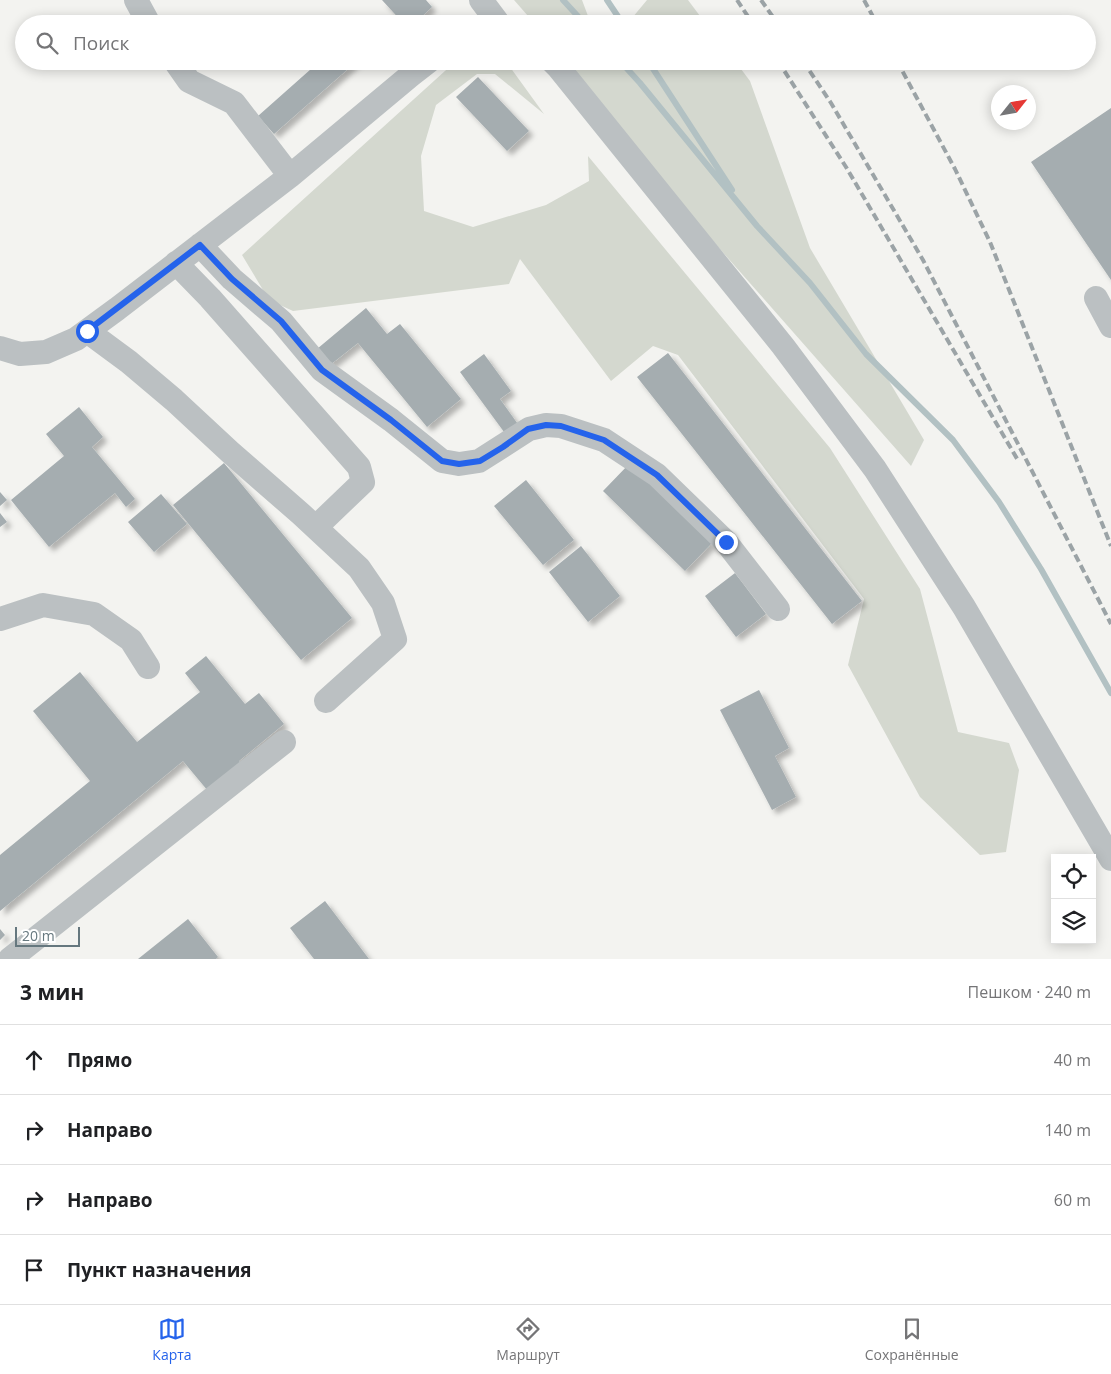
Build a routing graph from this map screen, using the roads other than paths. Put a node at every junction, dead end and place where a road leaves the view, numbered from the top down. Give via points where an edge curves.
1 (136, 0) edge
2 (481, 0) edge
3 (144, 15) edge
4 (492, 15) edge
5 (181, 70) edge
6 (417, 70) edge
7 (560, 70) edge
8 (290, 176) junction
9 (200, 245) junction
10 (176, 263) junction
11 (1096, 298) dead end
12 (1111, 326) edge
13 (87, 331) junction
14 (0, 348) edge
15 (316, 527) junction
16 (778, 609) dead end
17 (0, 619) edge
18 (148, 667) dead end
19 (326, 701) dead end
20 (284, 742) dead end
21 (1111, 859) edge
22 (10, 959) edge

1 - 3 street
2 - 4 street
5 - 8 street via 189,81 234,103
6 - 8 street
7 - 21 street via 783,346 875,470 964,607
8 - 9 street
9 - 10 street
9 - 16 street via 232,279 281,321 322,370 442,461 459,464 480,461 528,429 546,425 561,426 604,440 657,475 678,495 726,542
10 - 13 street
10 - 15 street via 359,468 362,482
11 - 12 street
13 - 14 street via 46,352 20,354
13 - 15 street via 174,400
15 - 19 street via 359,568 383,603 395,640
17 - 18 street via 43,605 94,614 131,640
20 - 22 street

